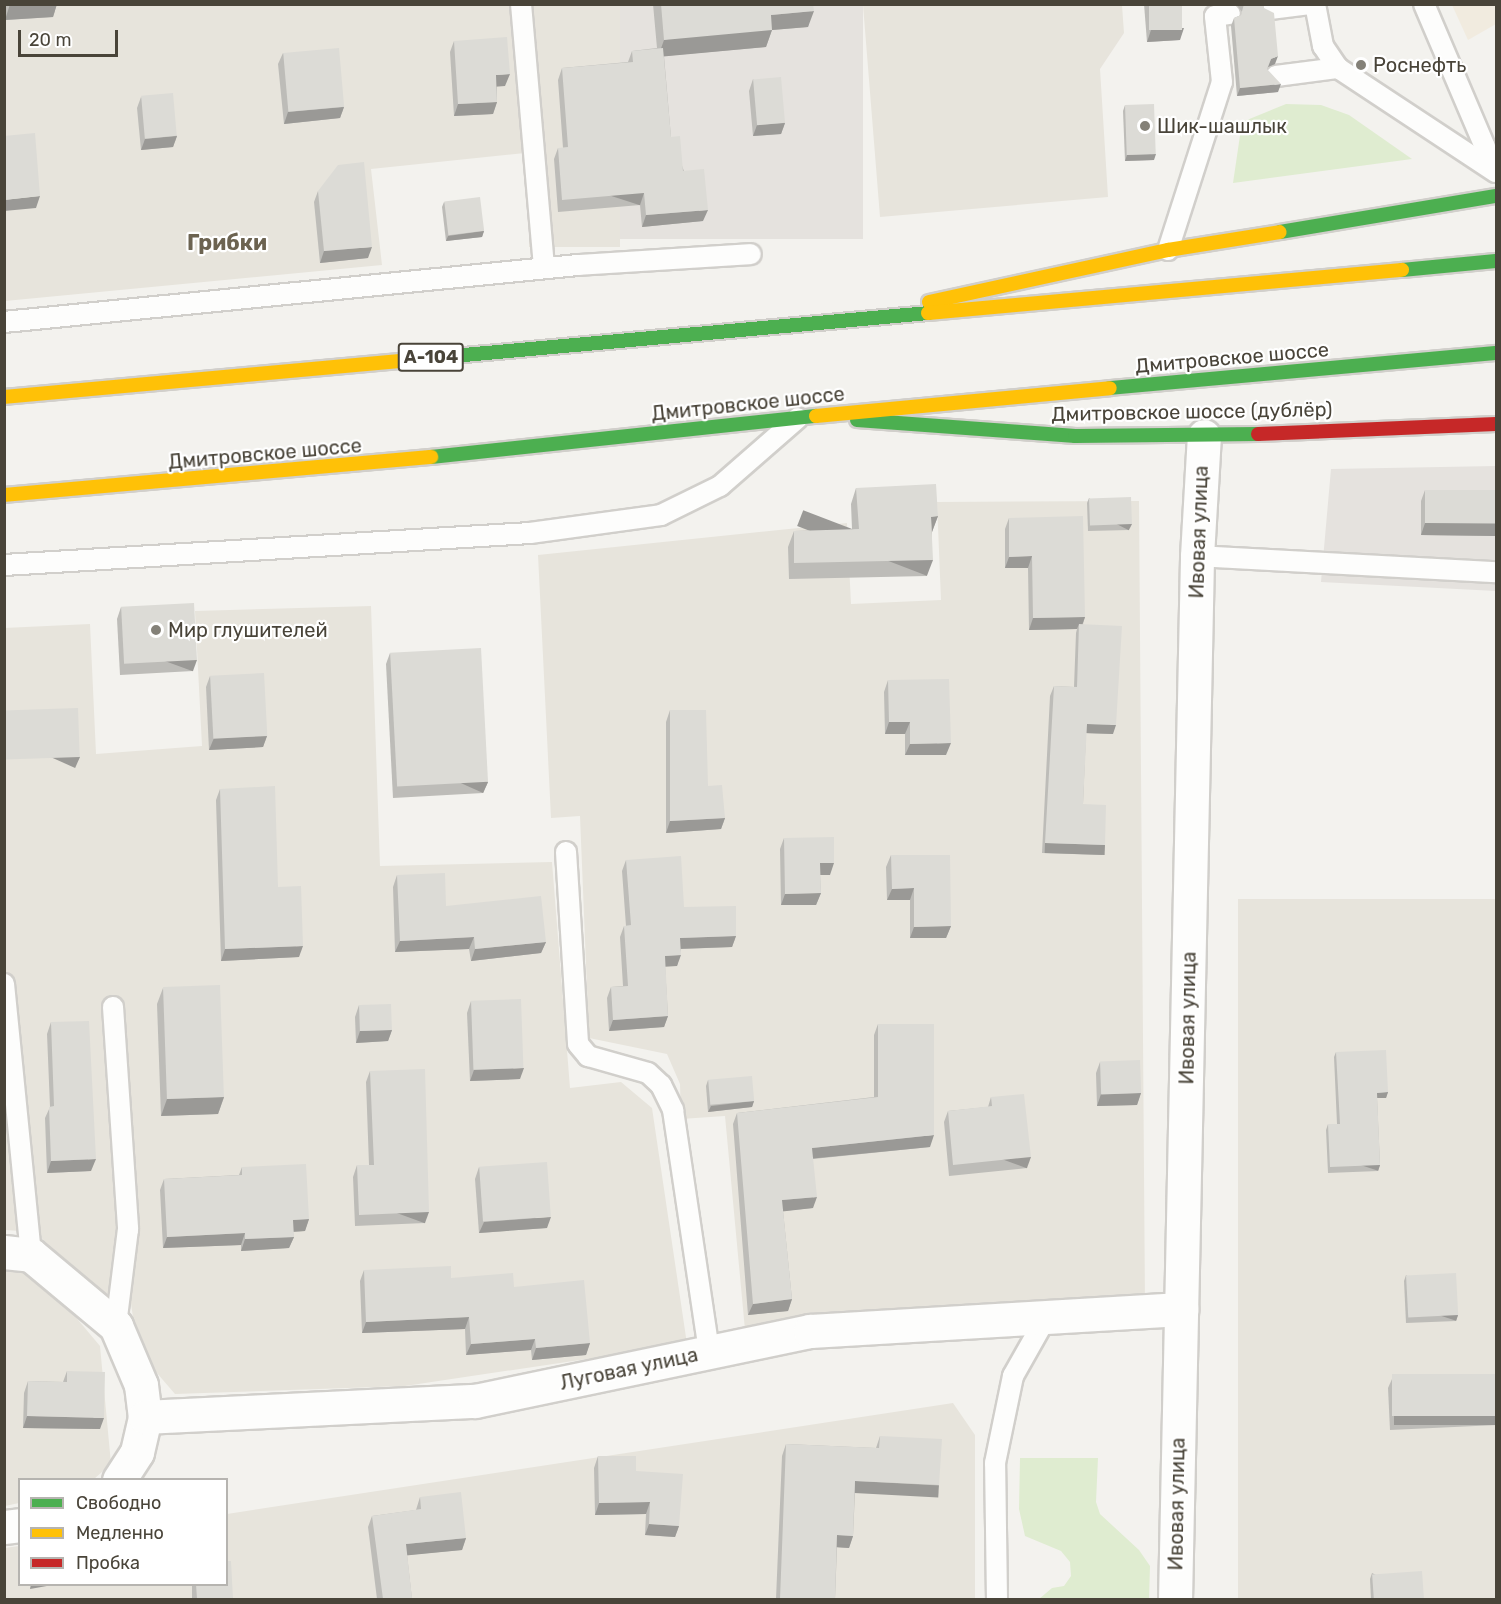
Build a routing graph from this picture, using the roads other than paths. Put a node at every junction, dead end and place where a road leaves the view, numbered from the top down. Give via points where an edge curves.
1 (520, 4) edge
2 (1308, 4) edge
3 (1316, 4) edge
4 (1424, 4) edge
5 (1270, 9) edge
6 (1230, 14) dead end
7 (1338, 68) junction
8 (1276, 76) edge
9 (1493, 169) edge
10 (1497, 196) edge
11 (1168, 249) junction
12 (751, 254) dead end
13 (1497, 261) edge
14 (544, 268) junction
15 (857, 318) junction
16 (4, 322) edge
17 (1497, 353) edge
18 (4, 397) edge
19 (808, 416) junction
20 (1497, 424) edge
21 (1204, 436) junction
22 (4, 495) edge
23 (1197, 556) junction
24 (4, 565) edge
25 (1497, 572) edge
26 (566, 852) dead end
27 (4, 984) edge
28 (113, 1007) dead end
29 (18, 1253) edge
30 (1181, 1310) junction
31 (1047, 1316) junction
32 (116, 1326) junction
33 (709, 1352) junction
34 (145, 1417) junction
35 (119, 1478) edge
36 (997, 1599) edge
37 (1175, 1599) edge

1 - 14 lane
2 - 5 lane
3 - 7 lane via 1323,46
4 - 9 lane
6 - 11 lane via 1215,16 1229,81
7 - 8 lane
7 - 9 lane
10 - 11 main road
11 - 15 main road
12 - 14 lane
13 - 15 main road
14 - 16 lane
15 - 18 main road, А-104
17 - 19 main road, Дмитровское шоссе
19 - 21 main road, Дмитровское шоссе (дублёр) via 1075,436
19 - 22 main road, Дмитровское шоссе via 324,469
19 - 24 lane via 720,486 661,515 530,534
20 - 21 main road, Дмитровское шоссе (дублёр)
21 - 23 street, Ивовая улица
23 - 25 lane
23 - 30 street, Ивовая улица
26 - 33 lane via 578,1044 588,1056 648,1073 661,1085 673,1110
27 - 29 lane
28 - 32 lane via 128,1228
29 - 32 street
30 - 31 street, Луговая улица
30 - 37 street, Ивовая улица
31 - 33 street, Луговая улица via 810,1331
31 - 36 lane via 1013,1376 994,1463
32 - 34 street via 141,1385
33 - 34 street, Луговая улица via 475,1401
34 - 35 street via 137,1452

